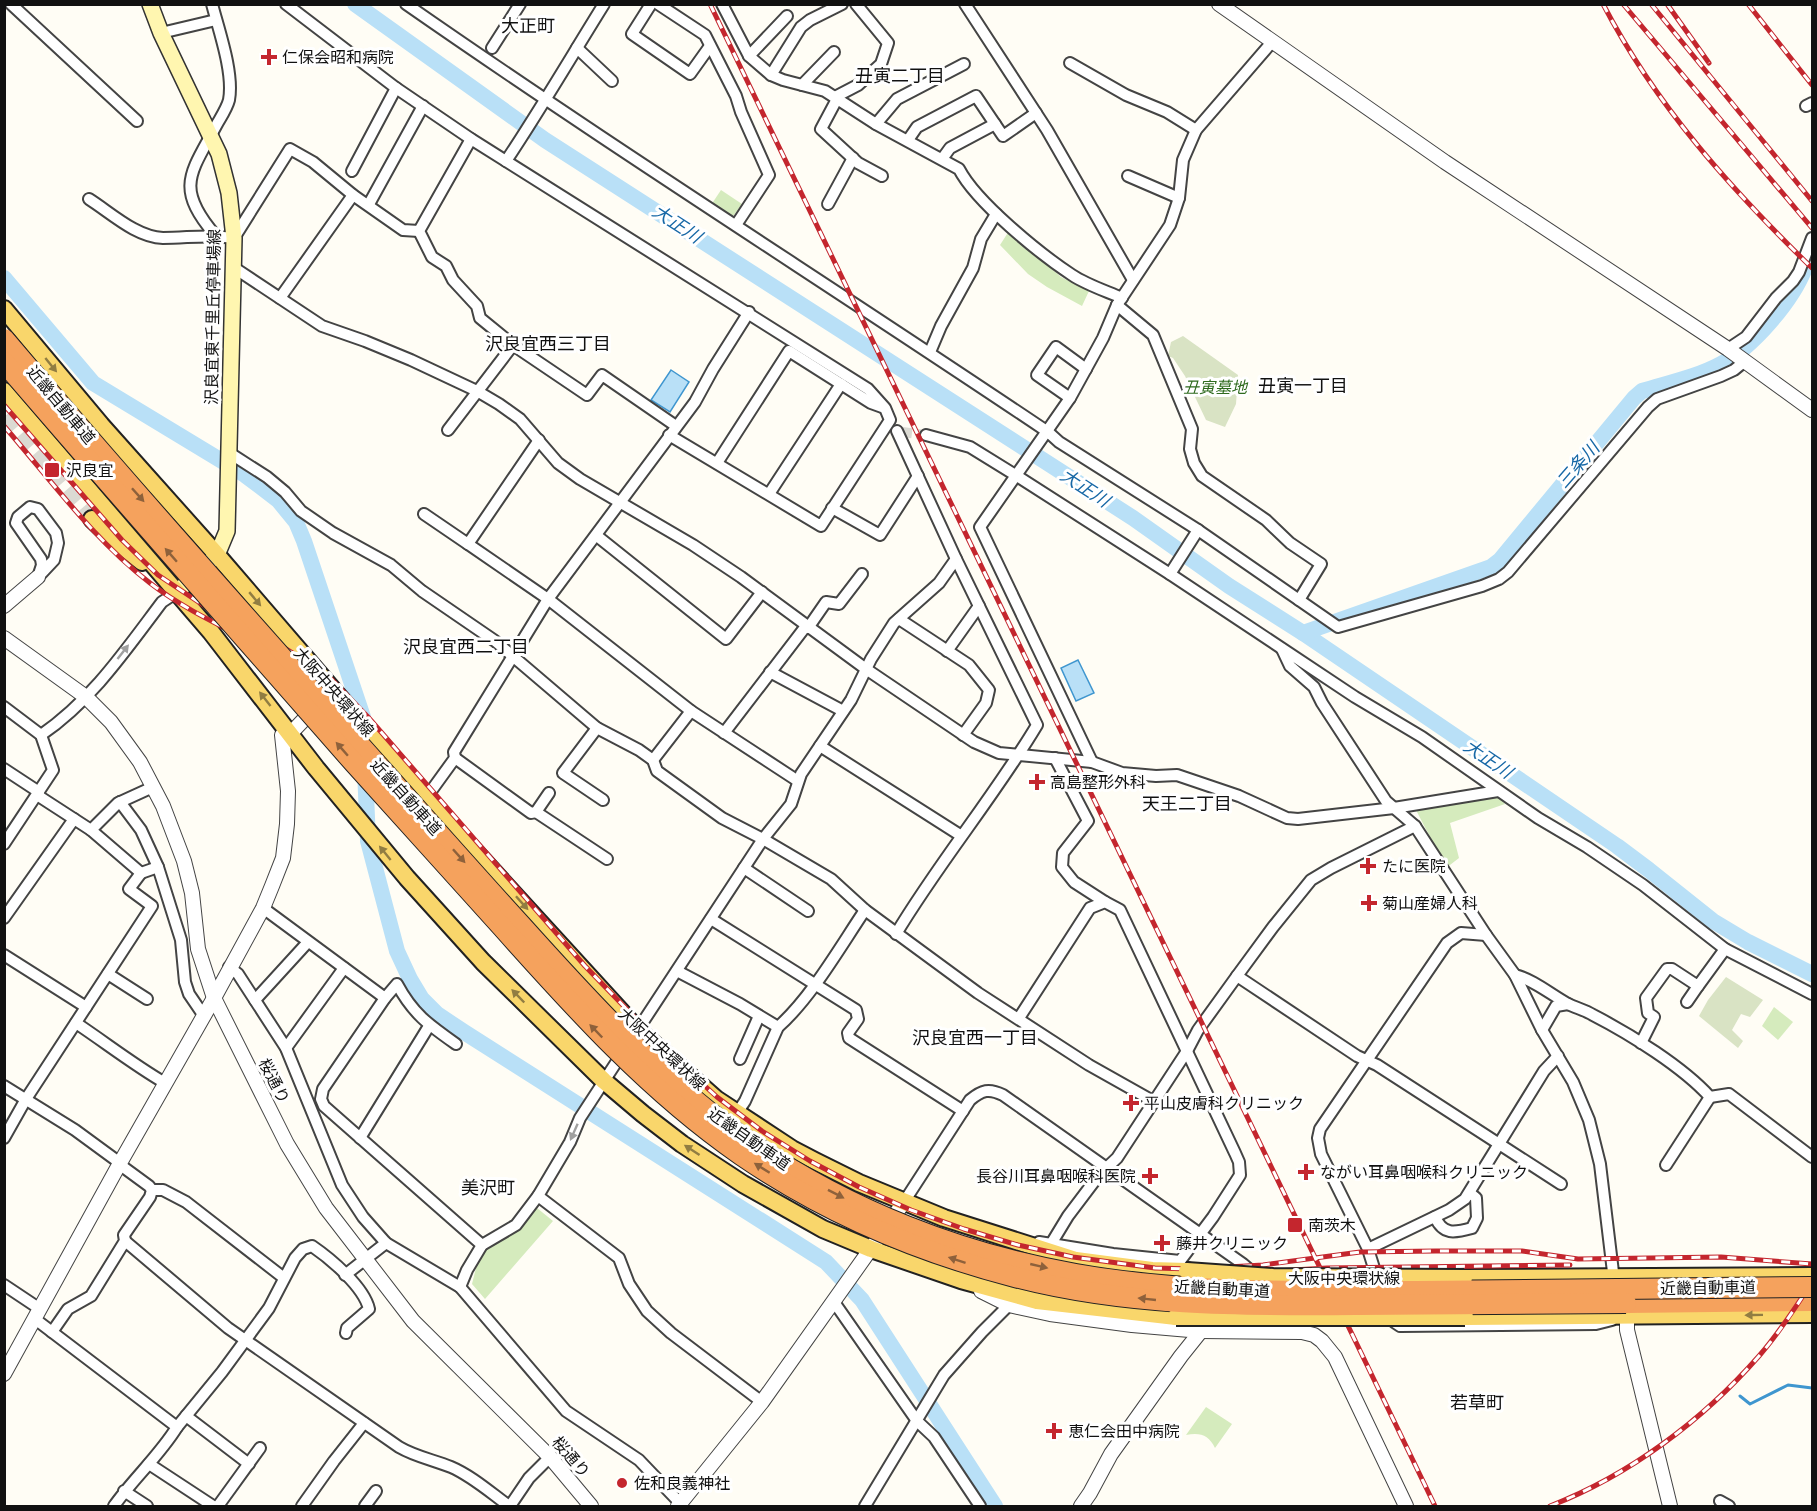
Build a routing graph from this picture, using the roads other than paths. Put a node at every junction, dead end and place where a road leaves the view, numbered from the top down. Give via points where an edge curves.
1 (11, 4) edge
2 (150, 4) edge
3 (212, 4) edge
4 (286, 4) edge
5 (406, 4) edge
6 (520, 4) edge
7 (604, 4) edge
8 (651, 4) edge
9 (658, 4) edge
10 (722, 4) edge
11 (842, 4) edge
12 (965, 4) edge
13 (1219, 4) edge
14 (856, 5) edge
15 (787, 16) dead end
16 (216, 20) junction
17 (161, 33) junction
18 (1272, 42) junction
19 (710, 46) junction
20 (492, 48) dead end
21 (577, 48) junction
22 (834, 52) dead end
23 (749, 56) junction
24 (1070, 63) dead end
25 (964, 64) dead end
26 (771, 75) junction
27 (612, 81) dead end
28 (802, 85) junction
29 (396, 88) junction
30 (836, 98) junction
31 (546, 101) junction
32 (423, 106) junction
33 (1036, 113) junction
34 (137, 121) dead end
35 (876, 124) junction
36 (995, 124) junction
37 (1197, 130) junction
38 (210, 137) junction
39 (471, 139) junction
40 (908, 140) junction
41 (853, 158) junction
42 (942, 159) junction
43 (506, 161) junction
44 (352, 171) dead end
45 (882, 176) dead end
46 (1128, 176) dead end
47 (353, 195) junction
48 (1179, 198) junction
49 (89, 199) dead end
50 (369, 204) junction
51 (828, 204) dead end
52 (996, 214) junction
53 (736, 225) junction
54 (419, 231) junction
55 (215, 235) junction
56 (234, 238) junction
57 (1812, 238) edge
58 (233, 267) junction
59 (1133, 280) junction
60 (280, 298) junction
61 (1120, 301) junction
62 (749, 312) junction
63 (8, 317) edge
64 (4, 337) edge
65 (513, 345) junction
66 (930, 352) junction
67 (1737, 356) junction
68 (4, 362) edge
69 (1086, 369) junction
70 (841, 384) junction
71 (4, 391) edge
72 (477, 391) junction
73 (1070, 398) junction
74 (885, 408) junction
75 (1812, 410) edge
76 (890, 420) junction
77 (448, 430) dead end
78 (673, 431) junction
79 (1048, 432) junction
80 (926, 435) tunnel mouth
81 (539, 440) junction
82 (228, 454) junction
83 (717, 464) junction
84 (918, 476) junction
85 (1017, 476) junction
86 (769, 494) junction
87 (622, 503) junction
88 (832, 508) junction
89 (424, 514) dead end
90 (92, 519) tunnel mouth
91 (1198, 530) junction
92 (597, 536) junction
93 (468, 544) junction
94 (217, 555) junction
95 (956, 559) junction
96 (862, 574) dead end
97 (1170, 574) junction
98 (38, 577) junction
99 (172, 588) junction
100 (762, 592) junction
101 (548, 599) junction
102 (1299, 600) junction
103 (4, 606) edge
104 (979, 606) junction
105 (899, 619) junction
106 (807, 627) junction
107 (4, 638) edge
108 (1282, 649) junction
109 (947, 651) junction
110 (512, 656) junction
111 (866, 669) junction
112 (770, 672) junction
113 (332, 690) junction
114 (86, 697) junction
115 (4, 706) edge
116 (691, 711) junction
117 (843, 711) junction
118 (597, 728) junction
119 (291, 732) junction
120 (724, 733) junction
121 (41, 735) junction
122 (963, 735) junction
123 (820, 746) junction
124 (1019, 755) junction
125 (455, 758) junction
126 (1055, 758) junction
127 (653, 760) junction
128 (1092, 762) junction
129 (4, 769) edge
130 (798, 781) junction
131 (153, 787) junction
132 (1498, 791) junction
133 (549, 793) dead end
134 (38, 794) junction
135 (426, 798) junction
136 (603, 800) dead end
137 (120, 802) junction
138 (1394, 808) junction
139 (536, 812) junction
140 (74, 819) junction
141 (1415, 826) junction
142 (92, 830) junction
143 (960, 835) junction
144 (763, 839) junction
145 (4, 844) edge
146 (607, 860) dead end
147 (158, 867) junction
148 (744, 868) junction
149 (141, 873) junction
150 (1105, 902) junction
151 (263, 908) junction
152 (865, 910) junction
153 (808, 911) dead end
154 (4, 918) edge
155 (711, 919) junction
156 (896, 934) junction
157 (1486, 935) junction
158 (308, 942) junction
159 (1725, 949) junction
160 (4, 955) edge
161 (230, 967) junction
162 (344, 968) junction
163 (676, 971) junction
164 (108, 974) junction
165 (1515, 975) junction
166 (1237, 976) junction
167 (815, 983) junction
168 (1698, 986) junction
169 (1812, 994) edge
170 (214, 998) junction
171 (385, 998) junction
172 (147, 999) dead end
173 (255, 1000) junction
174 (1687, 1002) dead end
175 (1568, 1004) junction
176 (86, 1007) junction
177 (204, 1016) junction
178 (759, 1016) junction
179 (1018, 1018) junction
180 (76, 1023) junction
181 (429, 1026) junction
182 (778, 1027) junction
183 (638, 1030) junction
184 (1542, 1030) junction
185 (1641, 1043) junction
186 (456, 1044) dead end
187 (286, 1048) junction
188 (1187, 1051) junction
189 (1558, 1056) junction
190 (740, 1059) dead end
191 (1367, 1061) junction
192 (604, 1082) junction
193 (165, 1083) junction
194 (4, 1086) edge
195 (1710, 1097) junction
196 (26, 1099) junction
197 (1153, 1101) junction
198 (963, 1111) junction
199 (737, 1113) junction
200 (4, 1138) edge
201 (360, 1138) junction
202 (1500, 1143) junction
203 (1811, 1154) edge
204 (119, 1163) junction
205 (1666, 1165) dead end
206 (1107, 1168) junction
207 (1561, 1184) dead end
208 (152, 1190) junction
209 (1470, 1193) junction
210 (538, 1196) junction
211 (904, 1202) junction
212 (1435, 1217) junction
213 (986, 1232) junction
214 (1201, 1234) junction
215 (124, 1241) junction
216 (386, 1243) junction
217 (1051, 1244) junction
218 (482, 1245) junction
219 (871, 1249) junction
220 (1368, 1249) junction
221 (365, 1260) junction
222 (1613, 1272) junction
223 (1376, 1274) junction
224 (345, 1275) junction
225 (1779, 1275) junction
226 (1812, 1276) edge
227 (1649, 1277) junction
228 (284, 1278) junction
229 (961, 1280) junction
230 (4, 1285) edge
231 (460, 1287) junction
232 (1812, 1288) edge
233 (838, 1297) junction
234 (1812, 1301) edge
235 (1009, 1305) junction
236 (37, 1314) junction
237 (1812, 1314) edge
238 (1626, 1317) junction
239 (1201, 1331) junction
240 (52, 1332) junction
241 (1254, 1332) junction
242 (346, 1333) dead end
243 (246, 1340) junction
244 (4, 1374) edge
245 (762, 1402) junction
246 (186, 1416) junction
247 (919, 1417) junction
248 (364, 1423) junction
249 (177, 1427) junction
250 (260, 1448) dead end
251 (550, 1457) junction
252 (149, 1464) junction
253 (249, 1464) junction
254 (124, 1491) junction
255 (375, 1491) dead end
256 (680, 1505) edge
257 (114, 1506) edge
258 (147, 1506) edge
259 (215, 1506) edge
260 (302, 1506) edge
261 (365, 1506) edge
262 (510, 1506) edge
263 (591, 1506) edge
264 (865, 1506) edge
265 (980, 1506) edge
266 (1081, 1506) edge
267 (1406, 1506) edge
268 (1670, 1506) edge

1 - 34 street
2 - 17 main road, 沢良宜東千里丘停車場線
3 - 16 street
4 - 29 street
5 - 31 street
6 - 20 street
7 - 21 street
8 - 19 street via 632,34 690,74
9 - 19 street via 705,35
10 - 23 street
11 - 26 street via 801,27
12 - 33 street
13 - 18 street
14 - 30 street via 888,43 881,64
15 - 23 street
16 - 17 street
16 - 38 street via 227,64 229,98
17 - 38 main road, 沢良宜東千里丘停車場線
18 - 37 street
18 - 67 street
19 - 53 street via 769,175
21 - 27 street
21 - 31 street
22 - 28 street
23 - 26 street
24 - 37 street
25 - 35 street via 897,99
26 - 28 street
28 - 30 street
29 - 32 street
29 - 44 street
30 - 35 street
30 - 41 street via 821,129
31 - 43 street
31 - 53 street
32 - 39 street
32 - 50 street
33 - 36 street via 1003,136
33 - 59 street
35 - 40 street
36 - 40 street via 976,96 917,127
36 - 42 street via 950,148
37 - 48 street via 1183,160
38 - 55 street via 193,166 189,187 192,203
38 - 56 main road, 沢良宜東千里丘停車場線 via 219,154 229,193
39 - 43 street
39 - 54 street
40 - 42 street
41 - 45 street
41 - 51 street
42 - 52 street via 959,169
43 - 62 street
46 - 48 street
47 - 50 street
47 - 56 street via 313,162 290,149
47 - 60 street
48 - 59 street via 1170,225
49 - 55 street via 138,231 153,236
50 - 54 street via 404,230
52 - 61 street via 1074,277
52 - 66 street
53 - 66 street
54 - 65 street via 432,257 446,266 453,280 477,306 480,318
55 - 56 street
56 - 58 main road, 沢良宜東千里丘停車場線
57 - 67 street via 1799,272 1746,337
58 - 60 street
58 - 82 main road, 沢良宜東千里丘停車場線
59 - 61 street
60 - 72 street via 322,326 411,360
61 - 69 street
61 - 102 street via 1152,335 1192,429 1190,449 1202,476 1321,564
62 - 74 street via 868,389
62 - 78 street
63 - 64 main road
63 -> 94 main road, 大阪中央環状線
64 -> 232 highway, 近畿自動車道, bridge via 120,475 617,1028 712,1114 781,1163 833,1192 916,1230 972,1248 1072,1274 1174,1287 1273,1291
65 - 72 street
65 - 78 street via 587,395 602,375
66 - 79 street
67 - 75 street
67 - 102 street via 1734,370 1657,399 1648,407 1499,579 1338,627
234 -> 68 highway, 近畿自動車道, bridge via 1273,1306 1151,1300 1017,1277 912,1245 826,1206 704,1128 592,1026 373,784
69 - 73 street
69 - 73 street via 1056,347 1037,375
70 - 74 street
70 - 83 street via 789,351
70 - 86 street
71 - 99 main road
72 - 77 street
72 - 81 street via 520,419
73 - 79 street
74 - 76 street
76 - 84 street via 900,431
76 - 88 street
78 - 83 street
78 - 87 street
79 - 85 street
79 - 91 street
80 - 85 street via 970,447
81 - 87 street via 558,463
81 - 93 street
82 - 94 main road, 沢良宜東千里丘停車場線 via 227,531
82 - 110 street via 267,477 301,511 391,565
83 - 86 street
84 - 88 street via 880,535
84 - 95 street
85 - 97 street
85 - 128 street via 980,527
86 - 88 street via 821,526
87 - 92 street
87 - 100 street
89 - 93 street
90 - 99 main road
91 - 97 street
91 - 102 street
92 - 100 street via 726,639
92 - 101 street
93 - 101 street
94 - 99 main road, 沢良宜東千里丘停車場線
94 -> 113 main road, 大阪中央環状線
95 - 104 street
95 - 105 street via 939,583
96 - 106 street via 839,604 826,602
97 - 108 street
98 - 98 street via 41,559 16,523 32,507 38,509 56,533 58,543 54,560
98 - 103 street
114 -> 99 street
119 -> 99 main road
100 - 106 street
101 - 110 street
101 - 116 street
104 - 109 street
104 - 124 street via 1037,725
105 - 109 street
105 - 111 street
106 - 111 street
106 - 112 street
107 - 114 street, 桜通り
108 - 132 street via 1422,737
108 - 138 street via 1290,666 1314,687
109 - 122 street via 969,665 989,690 986,703
110 - 118 street
110 - 125 street via 454,752
111 - 117 street
111 - 122 street
112 - 117 street
112 - 120 street
113 - 119 street
113 - 135 main road, 大阪中央環状線
114 - 121 street
114 - 131 street, 桜通り via 124,737
115 - 121 street
116 - 120 street
116 - 127 street
117 - 123 street
118 - 127 street
118 - 136 street via 563,772
119 - 151 street via 282,735 288,791 283,858
192 -> 119 main road via 406,879
120 - 130 street
121 - 134 street via 53,770
122 - 124 street via 999,753
123 - 130 street
123 - 143 street
124 - 126 street
124 - 143 street
125 - 135 street
125 - 139 street via 531,813
126 - 128 street
126 - 150 street via 1088,821 1063,853 1062,867 1074,882
127 - 144 street via 657,771 722,818
128 - 138 street via 1122,773 1177,775 1239,796 1287,818
129 - 134 street
130 - 144 street via 791,804
131 - 137 street
131 - 170 street, 桜通り via 184,861 198,949
132 - 138 street
132 - 159 street via 1643,885
133 - 139 street
134 - 140 street
134 - 145 street
135 -> 183 main road, 大阪中央環状線
137 - 142 street
137 - 147 street via 141,830
138 - 141 street
139 - 146 street
140 - 142 street
140 - 154 street
141 - 157 street
141 - 166 street via 1311,880
142 - 149 street
143 - 156 street
144 - 148 street
144 - 152 street via 831,879
147 - 149 street
147 - 177 street via 181,940 185,982
148 - 153 street
148 - 155 street
149 - 164 street via 129,889 152,906
150 - 179 street via 1090,908
150 - 188 street via 1120,910
151 - 158 street
151 - 161 street
152 - 156 street
152 - 167 street
155 - 163 street
155 - 167 street
156 - 179 street
157 - 165 street
157 - 191 street via 1461,933 1447,943
158 - 162 street
158 - 173 street
159 - 168 street
159 - 169 street
160 - 176 street
161 - 170 street
161 - 173 street
162 - 171 street
162 - 187 street
163 - 178 street
163 - 183 street
164 - 172 street
164 - 176 street
165 - 175 street
165 - 184 street
166 - 188 street
166 - 191 street
167 - 182 street
167 - 198 street via 856,1010 858,1019 849,1038
168 - 174 street
168 - 185 street via 1668,969 1646,998 1648,1013 1654,1017
170 - 177 street
170 - 221 street, 桜通り via 287,1144 326,1208
171 - 181 street via 397,984 406,1002
171 - 201 street via 323,1089 321,1099
173 - 187 street
175 - 184 street via 1556,1006
175 - 185 street
176 - 180 street
177 - 193 street
178 - 182 street
178 - 190 street
179 - 197 street
180 - 193 street
180 - 196 street
181 - 186 street
181 - 201 street
182 - 199 street
183 - 192 street
183 - 199 main road, 大阪中央環状線
184 - 189 street
185 - 195 street
187 - 216 street via 342,1185
188 - 197 street
188 - 214 street via 1239,1162 1240,1175
189 - 202 street via 1544,1071
189 - 222 street via 1582,1101 1595,1142
191 - 202 street
191 - 220 street via 1322,1126 1318,1142
192 -> 210 street
219 -> 192 main road via 824,1229 743,1184 682,1144
193 - 204 street
194 - 196 street
195 - 203 street via 1729,1094
195 - 205 street
196 - 200 street
196 - 204 street
197 - 206 street
198 - 206 street via 980,1091 992,1090
198 - 211 street
199 - 211 main road, 大阪中央環状線 via 816,1161
201 - 218 street
202 - 207 street
202 - 209 street
204 - 208 street
204 - 236 street
206 - 214 street
206 - 217 street
208 - 215 street
208 - 228 street via 163,1190 186,1202
209 - 212 street via 1455,1207
209 - 212 street via 1476,1198 1477,1218 1472,1228 1443,1230
210 - 218 street via 516,1225
210 - 245 street via 619,1258 629,1284 647,1311
211 - 213 main road, 大阪中央環状線
211 - 219 street
212 - 220 street
213 - 217 street
213 - 227 main road, 大阪中央環状線, bridge via 1076,1260 1152,1270 1273,1278
214 - 217 street via 1180,1261
214 - 241 street via 1250,1270
215 - 240 street via 91,1296 68,1310
215 - 243 street
216 - 221 street
216 - 231 street
218 - 231 street
219 - 229 main road
219 - 233 street
220 - 223 street
221 - 224 street
221 - 251 street, 桜通り via 413,1321
222 - 223 street
222 - 227 street
223 - 238 street via 1394,1322 1400,1326 1596,1324
224 - 228 street via 312,1246 295,1258
224 - 242 street via 367,1299 369,1309
225 - 226 main road, 大阪中央環状線
225 - 227 main road, 大阪中央環状線
225 - 232 street
228 - 243 street
229 - 235 street
229 - 238 main road, bridge via 1037,1301 1176,1317
230 - 236 street
231 - 256 street via 566,1411 639,1460
233 - 245 street
233 - 247 street
235 - 239 street via 1050,1314
235 - 247 street via 944,1375
236 - 240 street
236 - 244 street
237 -> 238 main road
238 - 268 street
239 - 241 street
239 - 266 street via 1111,1454
240 - 249 street
241 - 267 street via 1302,1332 1314,1335 1329,1348
243 - 246 street
243 - 248 street
245 - 256 street
246 - 249 street
246 - 253 street
247 - 264 street
247 - 265 street
248 - 260 street
248 - 262 street via 411,1454 462,1472
249 - 252 street
250 - 253 street
251 - 262 street
251 - 263 street, 桜通り
252 - 254 street
252 - 259 street
253 - 259 street
254 - 257 street
254 - 258 street
255 - 261 street

